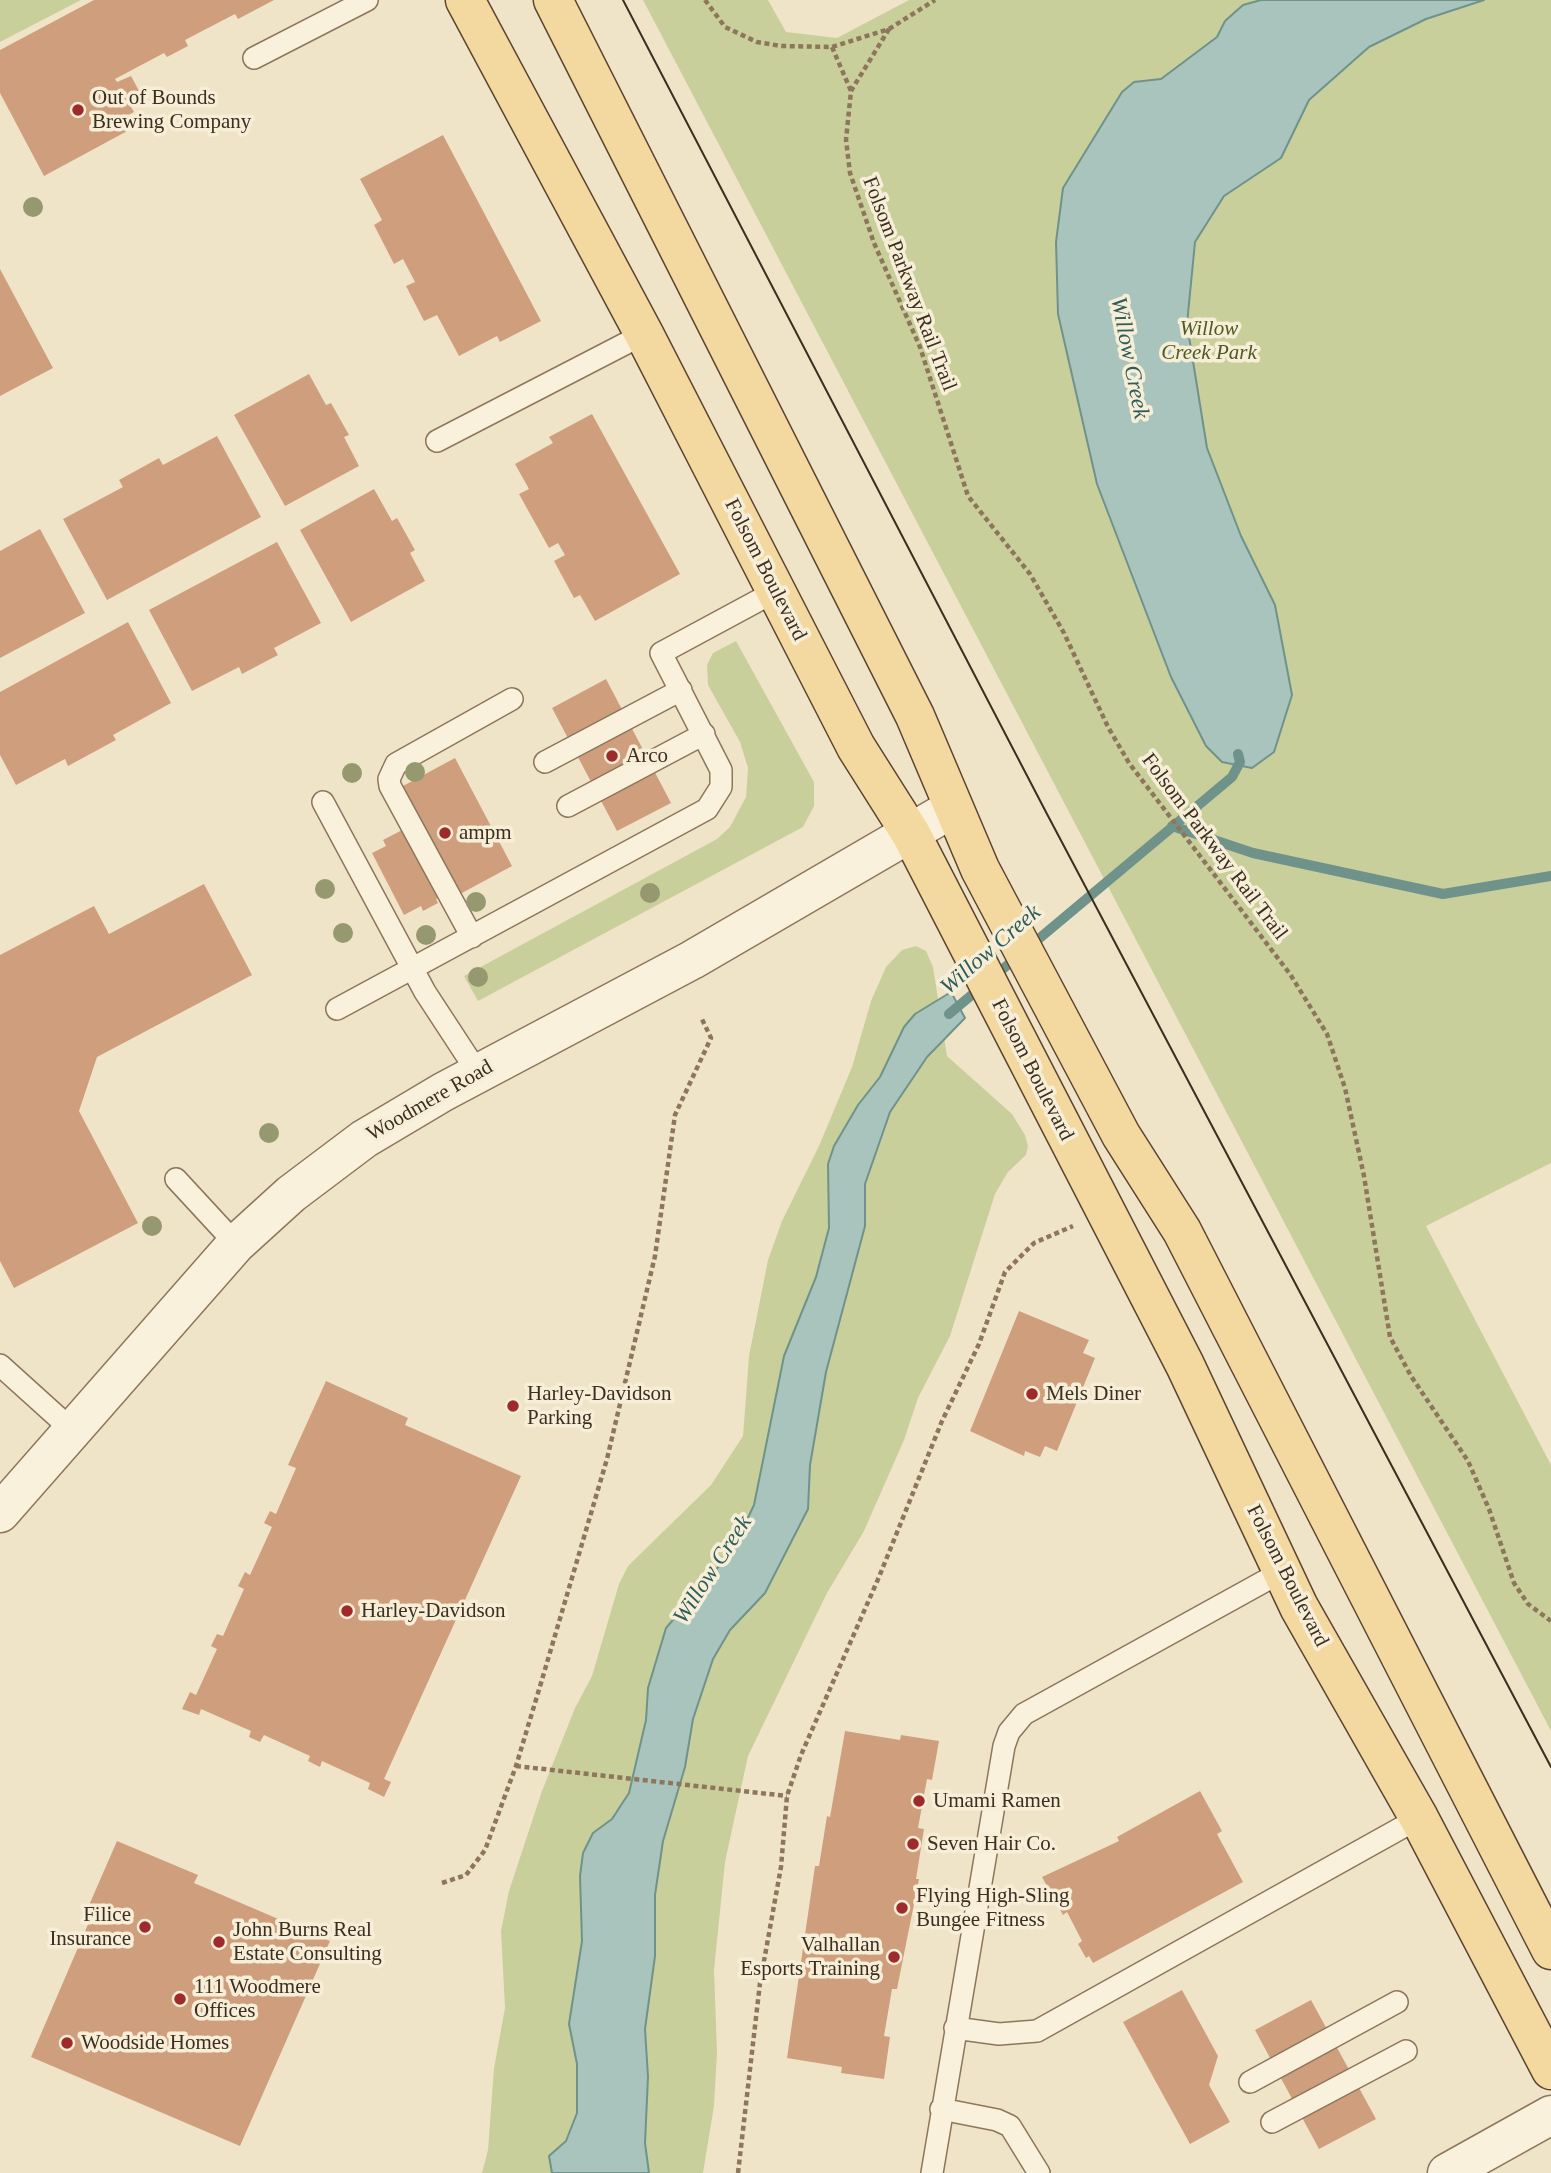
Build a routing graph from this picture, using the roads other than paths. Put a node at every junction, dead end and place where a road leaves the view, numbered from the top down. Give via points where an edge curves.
1 (367, 0) edge
2 (465, 0) edge
3 (553, 0) edge
4 (254, 58) dead end
5 (645, 334) junction
6 (436, 441) dead end
7 (776, 591) junction
8 (681, 690) junction
9 (512, 699) dead end
10 (705, 734) junction
11 (545, 762) dead end
12 (323, 802) dead end
13 (568, 806) dead end
14 (953, 808) junction
15 (911, 834) junction
16 (472, 937) junction
17 (412, 969) junction
18 (337, 1009) dead end
19 (478, 1073) junction
20 (176, 1178) dead end
21 (236, 1244) junction
22 (0, 1365) edge
23 (72, 1430) junction
24 (0, 1513) edge
25 (1283, 1572) junction
26 (1419, 1818) junction
27 (1551, 1950) edge
28 (1397, 2002) dead end
29 (956, 2028) junction
30 (1406, 2051) dead end
31 (1551, 2070) edge
32 (1250, 2082) dead end
33 (941, 2109) junction
34 (1551, 2115) edge
35 (1272, 2122) dead end
36 (932, 2173) edge
37 (1039, 2173) edge
38 (1447, 2173) edge

1 - 4 lane
2 - 5 main road, Folsom Boulevard
3 - 14 main road via 909,703
5 - 6 lane
5 - 7 main road, Folsom Boulevard
7 - 8 lane via 661,653
7 - 15 main road, Folsom Boulevard via 856,747
8 - 10 lane
8 - 11 lane
9 - 16 lane via 401,760 392,767 389,779
10 - 13 lane
10 - 16 lane via 722,778 707,809
12 - 17 lane
14 - 15 street, Woodmere Road
14 - 27 main road via 1042,990 1121,1135 1182,1231
15 - 19 street, Woodmere Road via 692,960
15 - 25 main road, Folsom Boulevard via 1185,1365
16 - 17 lane
17 - 18 lane
17 - 19 lane
19 - 21 street, Woodmere Road via 364,1139 290,1194
20 - 21 lane
21 - 23 street, Woodmere Road
22 - 23 lane
23 - 24 street, Woodmere Road
25 - 26 main road, Folsom Boulevard
25 - 29 lane via 1016,1722 1004,1746
26 - 29 lane via 1037,2031 999,2034
26 - 31 main road, Folsom Boulevard
28 - 32 lane
29 - 33 lane
30 - 35 lane
33 - 36 lane
33 - 37 lane via 1010,2126
34 - 38 street

